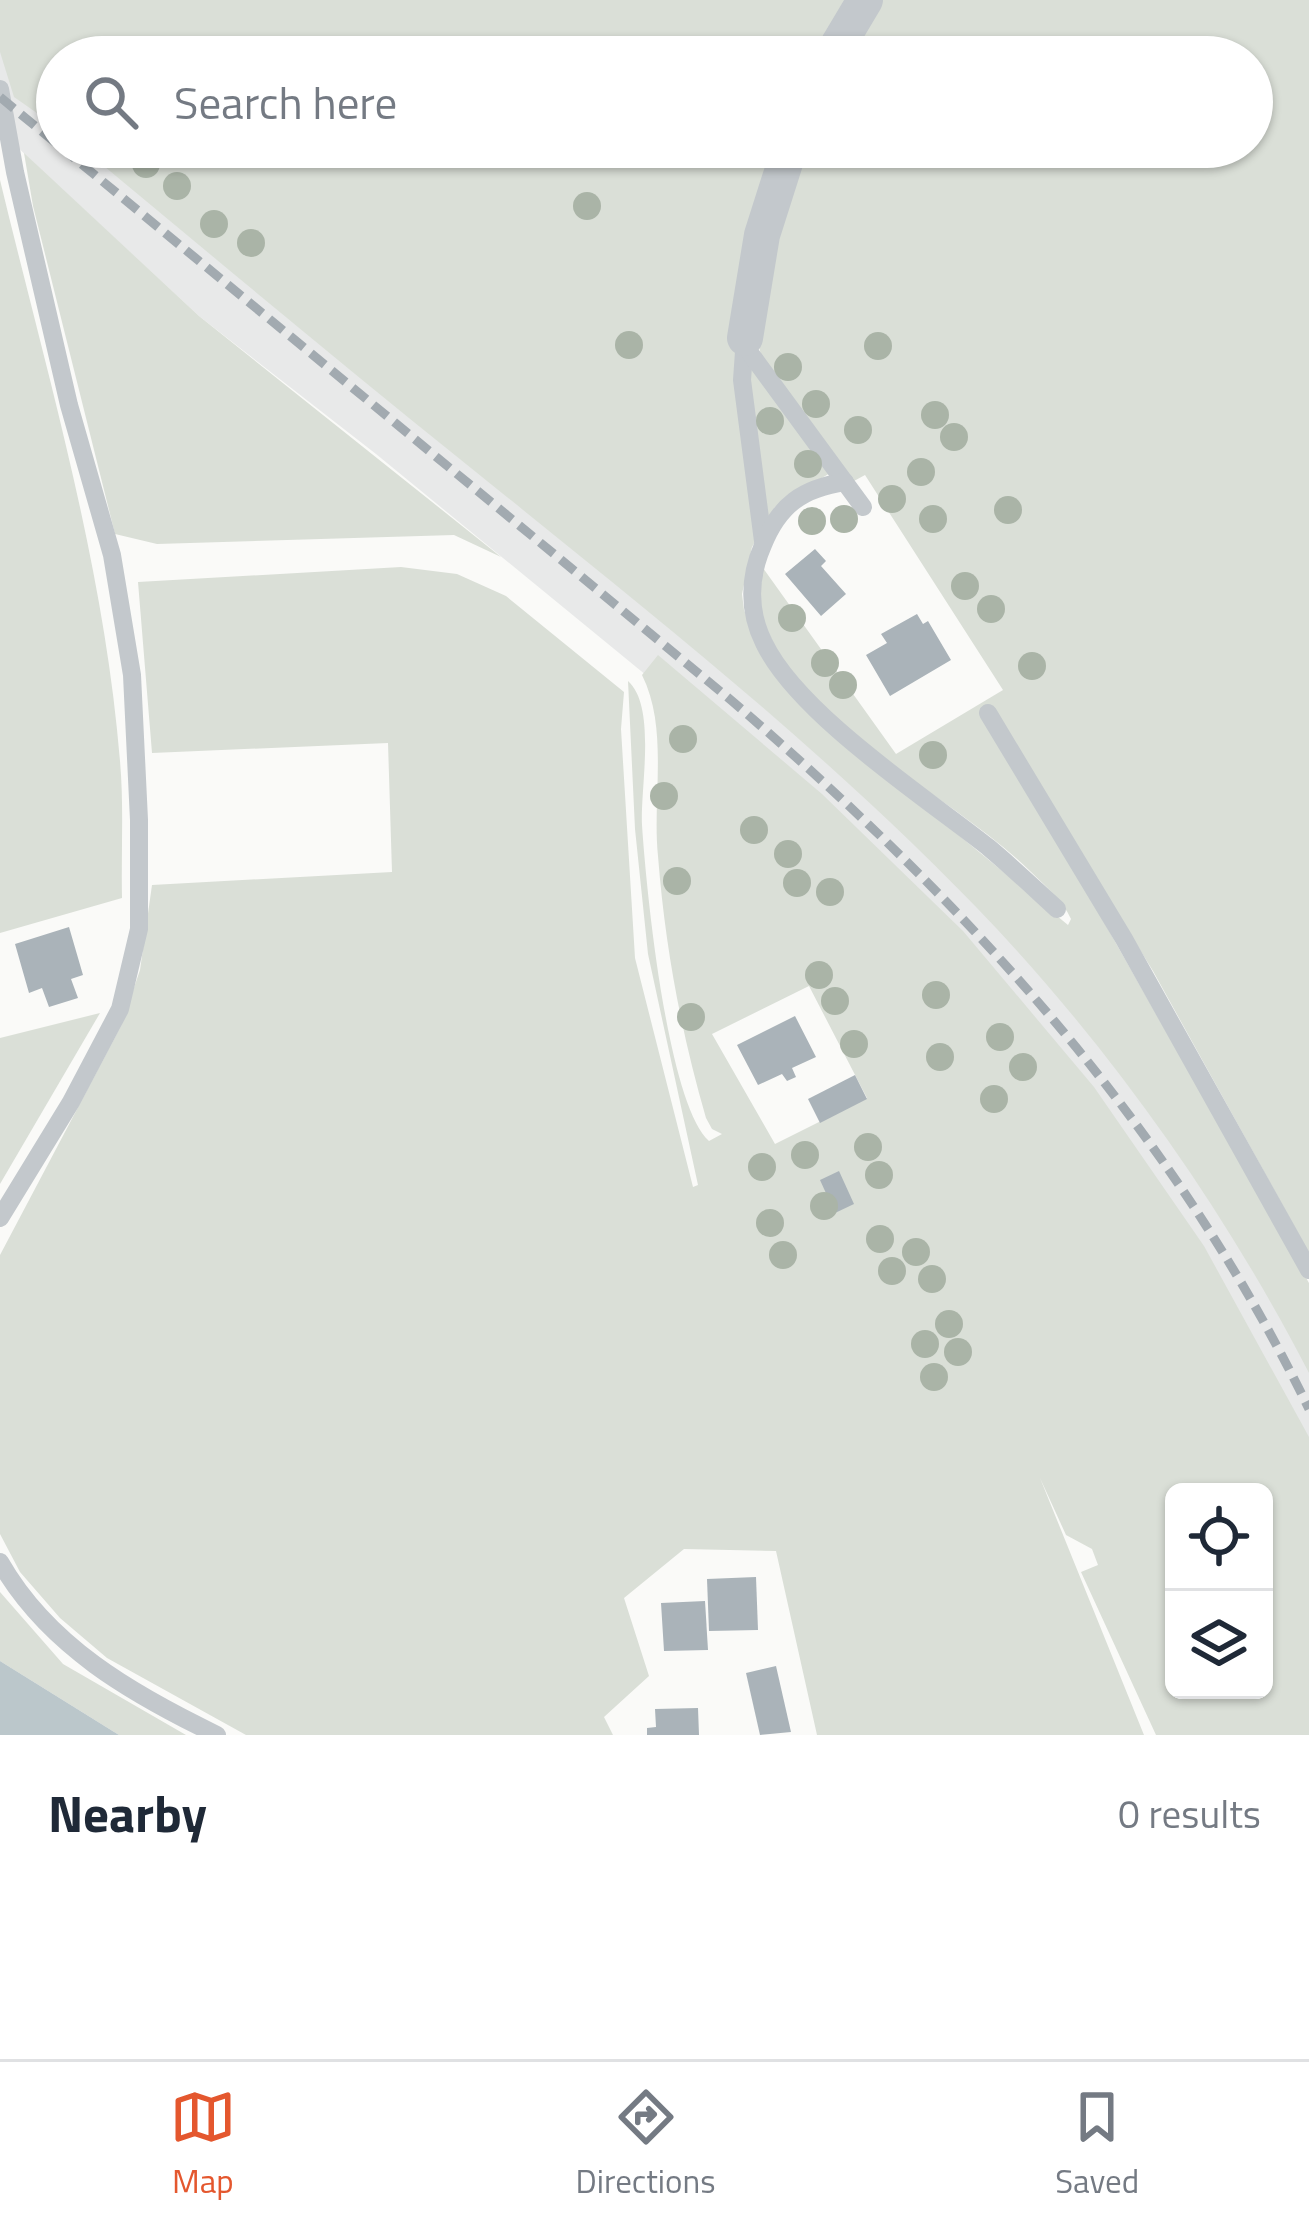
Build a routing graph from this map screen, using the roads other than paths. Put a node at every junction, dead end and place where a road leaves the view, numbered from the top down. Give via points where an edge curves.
1 (865, 0) edge
2 (844, 36) edge
3 (0, 89) edge
4 (783, 168) edge
5 (745, 338) junction
6 (845, 482) junction
7 (863, 507) dead end
8 (763, 544) junction
9 (988, 713) dead end
10 (1057, 908) dead end
11 (0, 1217) edge
12 (1309, 1270) edge
13 (0, 1562) edge
14 (217, 1735) edge

1 - 2 street
3 - 11 lane via 47,314 112,555 132,675 140,820 139,928 120,1009
4 - 5 street via 762,235
5 - 6 lane
5 - 8 lane via 742,380
6 - 7 lane
6 - 8 lane via 795,498
8 - 10 lane via 752,604 775,661 853,742
9 - 12 lane
13 - 14 lane via 44,1624 86,1660

